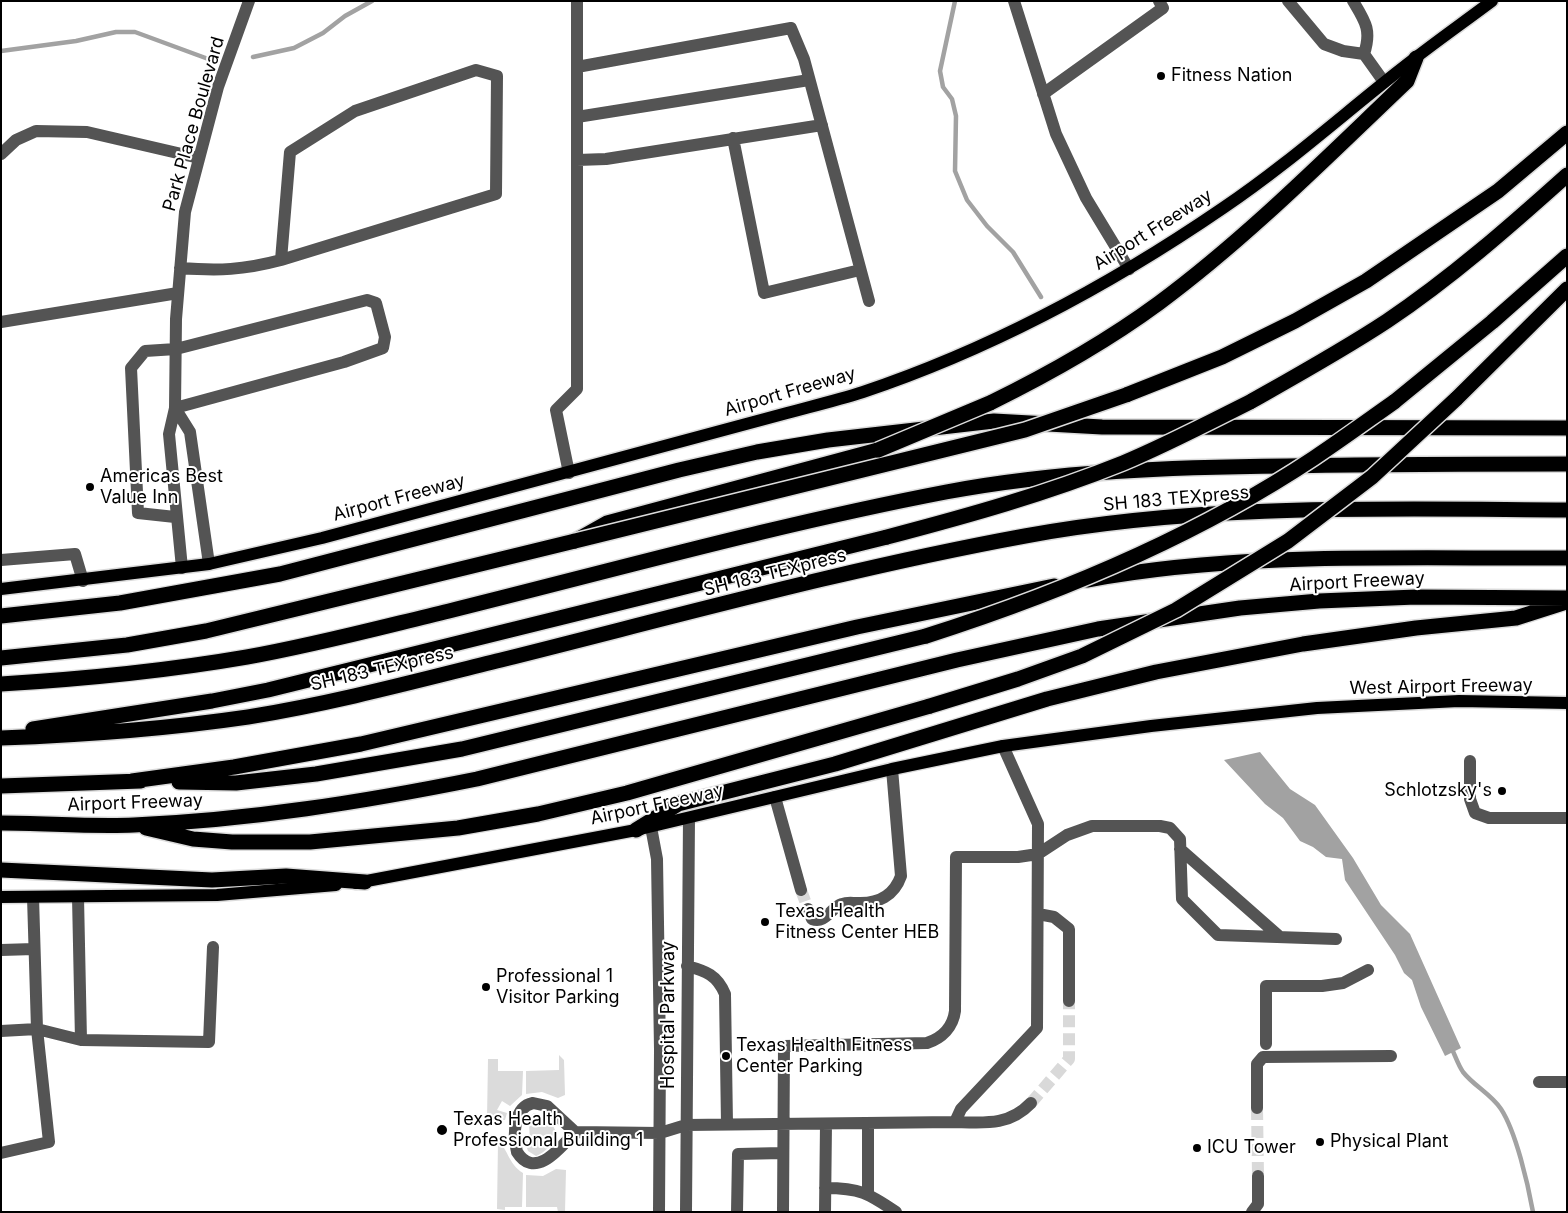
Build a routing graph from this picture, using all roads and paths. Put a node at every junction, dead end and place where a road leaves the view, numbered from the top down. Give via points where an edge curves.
1 (249, 1) edge
2 (577, 1) edge
3 (1014, 1) edge
4 (1159, 1) edge
5 (1288, 1) edge
6 (1352, 1) edge
7 (1492, 1) edge
8 (1364, 54) junction
9 (1416, 58) junction
10 (577, 67) junction
11 (810, 80) junction
12 (1384, 82) junction
13 (1043, 94) junction
14 (577, 117) junction
15 (822, 125) junction
16 (1567, 133) edge
17 (733, 138) junction
18 (1, 154) edge
19 (199, 158) junction
20 (577, 160) junction
21 (1567, 175) edge
22 (1567, 256) edge
23 (281, 260) junction
24 (180, 268) junction
25 (1129, 269) junction
26 (860, 270) junction
27 (1567, 289) edge
28 (178, 293) junction
29 (869, 301) dead end
30 (1, 322) edge
31 (176, 349) junction
32 (175, 408) junction
33 (1567, 428) edge
34 (1567, 464) edge
35 (569, 472) junction
36 (1567, 510) edge
37 (175, 517) junction
38 (575, 541) junction
39 (1567, 558) edge
40 (1, 560) edge
41 (209, 564) junction
42 (182, 568) junction
43 (83, 581) junction
44 (1, 589) edge
45 (1567, 600) edge
46 (1, 616) edge
47 (1, 658) edge
48 (1, 684) edge
49 (1567, 703) edge
50 (1317, 708) joint
51 (1, 736) edge
52 (1002, 746) junction
53 (1470, 761) dead end
54 (892, 769) junction
55 (132, 781) junction
56 (1, 786) edge
57 (775, 797) junction
58 (689, 818) junction
59 (1567, 818) edge
60 (1, 823) edge
61 (133, 825) junction
62 (644, 828) junction
63 (1180, 849) junction
64 (1038, 854) junction
65 (1, 870) edge
66 (366, 882) junction
67 (801, 890) tunnel mouth
68 (1, 897) edge
69 (32, 897) junction
70 (78, 897) junction
71 (808, 909) tunnel mouth
72 (1038, 914) junction
73 (1280, 937) junction
74 (1336, 939) dead end
75 (213, 947) dead end
76 (34, 949) junction
77 (1, 950) edge
78 (687, 966) junction
79 (1368, 970) dead end
80 (1069, 1001) tunnel mouth
81 (37, 1029) junction
82 (1, 1031) edge
83 (81, 1040) junction
84 (1266, 1044) dead end
85 (1391, 1056) dead end
86 (1539, 1082) dead end
87 (1567, 1082) edge
88 (1031, 1103) tunnel mouth
89 (1257, 1108) tunnel mouth
90 (955, 1122) junction
91 (727, 1124) junction
92 (782, 1124) junction
93 (826, 1124) junction
94 (868, 1124) junction
95 (686, 1125) junction
96 (574, 1132) junction
97 (660, 1133) junction
98 (1, 1153) edge
99 (782, 1153) junction
100 (1258, 1176) tunnel mouth
101 (825, 1188) junction
102 (868, 1193) junction
103 (660, 1212) edge
104 (686, 1212) edge
105 (738, 1212) edge
106 (783, 1212) edge
107 (825, 1212) edge
108 (896, 1212) edge
109 (1252, 1212) edge

1 - 19 street, Park Place Boulevard via 218,87
2 - 10 street
3 - 13 street
4 - 13 street via 1163,8
5 - 8 street via 1324,44
6 - 8 street via 1364,19 1369,38
7 - 9 main road, Airport Freeway
8 - 12 street
9 - 12 main road, Airport Freeway
9 - 38 highway, bridge via 1407,81 1219,256 1109,337 1053,372 990,403 878,450 607,522
10 - 11 street via 790,28
10 - 14 street
11 - 14 street
11 - 15 street
12 - 25 main road, Airport Freeway via 1224,208
13 - 25 street via 1073,173
14 - 20 street
15 - 17 street
15 - 26 street
16 - 38 highway, bridge via 1498,191 1366,282 1222,357 1026,430
17 - 20 street via 606,159
17 - 26 street via 764,293
18 - 19 street via 16,140 36,131 87,132
19 - 24 street, Park Place Boulevard via 185,212
20 - 35 street via 577,388 556,410
21 - 51 highway, bridge via 1456,270 1388,320 1322,362 1250,402 1124,462 1059,487 976,514 887,537 268,690
22 - 55 highway, bridge via 1394,402 1313,459 1162,544 1044,596 926,636 426,755 236,784
23 - 23 street via 496,194 497,76 476,70 355,111 290,152
23 - 24 street via 221,272
24 - 28 street, Park Place Boulevard
25 - 35 main road, Airport Freeway via 1010,332 863,392
26 - 29 street
27 - 61 highway, bridge via 1372,477 1288,541 1176,610 1082,656 930,706 538,814 458,828 310,842 193,839
28 - 30 street
28 - 31 street, Park Place Boulevard
31 - 32 street, Park Place Boulevard
31 - 32 street via 367,300 376,303 385,337 383,348 344,362
31 - 37 street via 145,351 131,368 138,513
32 - 37 street, Park Place Boulevard via 169,434
32 - 41 street via 190,432
33 - 46 highway via 1102,427 994,422 828,440 679,470 280,574 120,603
34 - 48 highway via 1242,466 1028,479 949,491 797,524 346,636 256,655 72,680
35 - 41 main road, Airport Freeway via 322,538
36 - 51 highway, SH 183 TEXpress via 1281,510 1190,515 1040,534 882,566 353,697 167,727 82,735
37 - 42 street, Park Place Boulevard
38 - 47 highway via 206,631 127,645
39 - 55 highway via 1331,559 1188,566 1117,575 856,627 361,744
40 - 43 street via 75,554
41 - 42 main road, Airport Freeway
42 - 43 main road, Airport Freeway
43 - 44 main road, Airport Freeway
45 - 61 highway, Airport Freeway via 1416,598 1319,601 1177,616 1040,640 477,779 308,809
45 - 62 highway via 1516,618 1303,644 1156,672 1056,697 835,764 678,804
49 - 50 main road, West Airport Freeway via 1459,701
50 - 52 main road, Airport Freeway
52 - 54 main road, Airport Freeway
52 - 64 street via 1038,824
53 - 59 street via 1470,798 1475,813 1489,818
54 - 57 main road, Airport Freeway
54 - 71 street via 901,876 897,888 871,904 839,904 823,920 812,920
55 - 56 highway
57 - 58 main road, Airport Freeway
57 - 67 street
58 - 62 main road, Airport Freeway
58 - 78 street, Hospital Parkway
60 - 61 highway, Airport Freeway
62 - 66 main road, Airport Freeway
62 - 97 street, Hospital Parkway via 657,859
63 - 64 street via 1180,839 1170,828 1092,826 1067,835
63 - 73 street
63 - 73 street via 1182,899 1218,935
64 - 72 street
64 - 92 street via 956,857 955,1011 950,1026 939,1039 927,1043 784,1046
65 - 66 highway via 212,880 286,876
66 - 70 main road, Airport Freeway via 216,895
68 - 69 main road, Airport Freeway
69 - 70 main road, Airport Freeway
69 - 76 street
70 - 83 street
72 - 80 street via 1054,918 1069,929
72 - 90 street via 1036,1028 961,1109
73 - 74 street
75 - 83 street via 209,1042
76 - 77 street
76 - 81 street
78 - 91 street via 711,973 720,982 724,994
78 - 95 street, Hospital Parkway
79 - 84 street via 1343,983 1266,986
81 - 82 street
81 - 83 street
81 - 98 street via 49,1142
85 - 89 street via 1262,1058 1257,1064
86 - 87 street
88 - 90 street via 1020,1114 992,1123
90 - 94 street
91 - 92 street
91 - 95 street
92 - 93 street
92 - 99 street
93 - 94 street
93 - 101 street
94 - 102 street
95 - 97 street
95 - 104 street, Hospital Parkway
96 - 96 street via 547,1106 529,1104 516,1122 517,1152 529,1162 540,1163 552,1156
96 - 97 street
97 - 103 street, Hospital Parkway
99 - 105 street via 738,1154
99 - 106 street
100 - 109 street via 1258,1204
101 - 102 street via 849,1188
101 - 107 street
102 - 108 street

